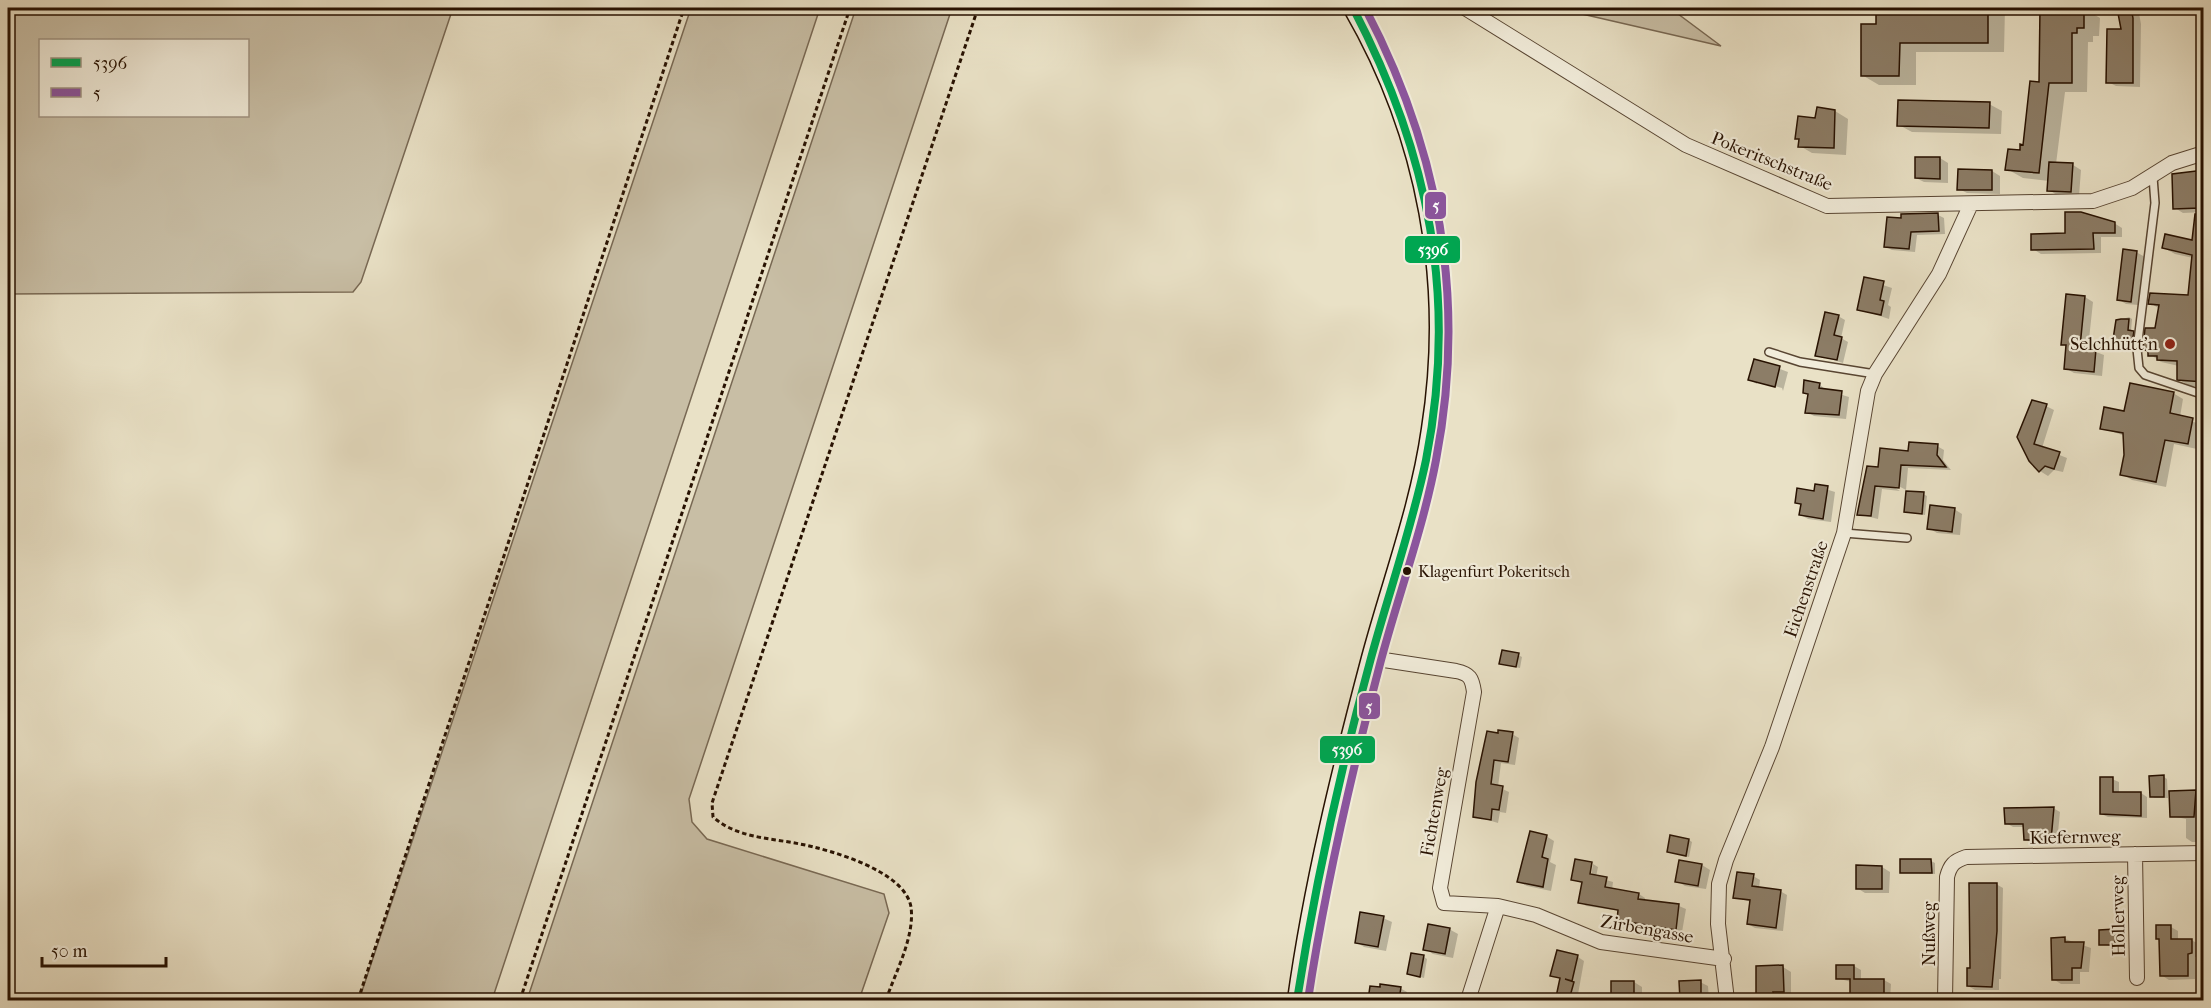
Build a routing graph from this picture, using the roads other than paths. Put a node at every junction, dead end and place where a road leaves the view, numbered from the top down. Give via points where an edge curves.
1 (1353, 8) edge
2 (1465, 8) edge
3 (2204, 153) edge
4 (2153, 177) junction
5 (1971, 204) junction
6 (1769, 352) dead end
7 (1875, 374) junction
8 (2204, 395) edge
9 (1844, 533) junction
10 (1907, 538) dead end
11 (1371, 658) junction
12 (2204, 853) edge
13 (2135, 854) junction
14 (1950, 867) joint
15 (1498, 906) junction
16 (1724, 959) junction
17 (2137, 978) dead end
18 (1297, 1000) edge
19 (1468, 1000) edge
20 (1727, 1000) edge
21 (1945, 1000) edge

1 - 11 main road via 1394,87 1416,153 1432,221 1439,287 1439,352 1431,431
2 - 5 street, Pokeritschstraße via 1686,145 1827,206
3 - 4 street, Pokeritschstraße via 2172,163
4 - 5 street, Pokeritschstraße via 2093,201
4 - 8 lane via 2155,202 2137,349 2139,368 2145,375
5 - 7 street, Eichenstraße via 1940,273
6 - 7 lane via 1800,363
7 - 9 street, Eichenstraße via 1868,391
9 - 10 lane
9 - 16 street, Eichenstraße via 1772,747 1719,884 1718,924
11 - 15 street, Fichtenweg via 1456,670 1472,679 1474,692 1440,888 1444,903
11 - 18 main road via 1332,811
12 - 13 street, Kiefernweg
13 - 14 street, Kiefernweg via 1966,857
13 - 17 street, Hollerweg
14 - 21 street, Nußweg
15 - 16 street, Zirbengasse via 1536,915 1601,942
15 - 19 street
16 - 20 street, Eichenstraße

